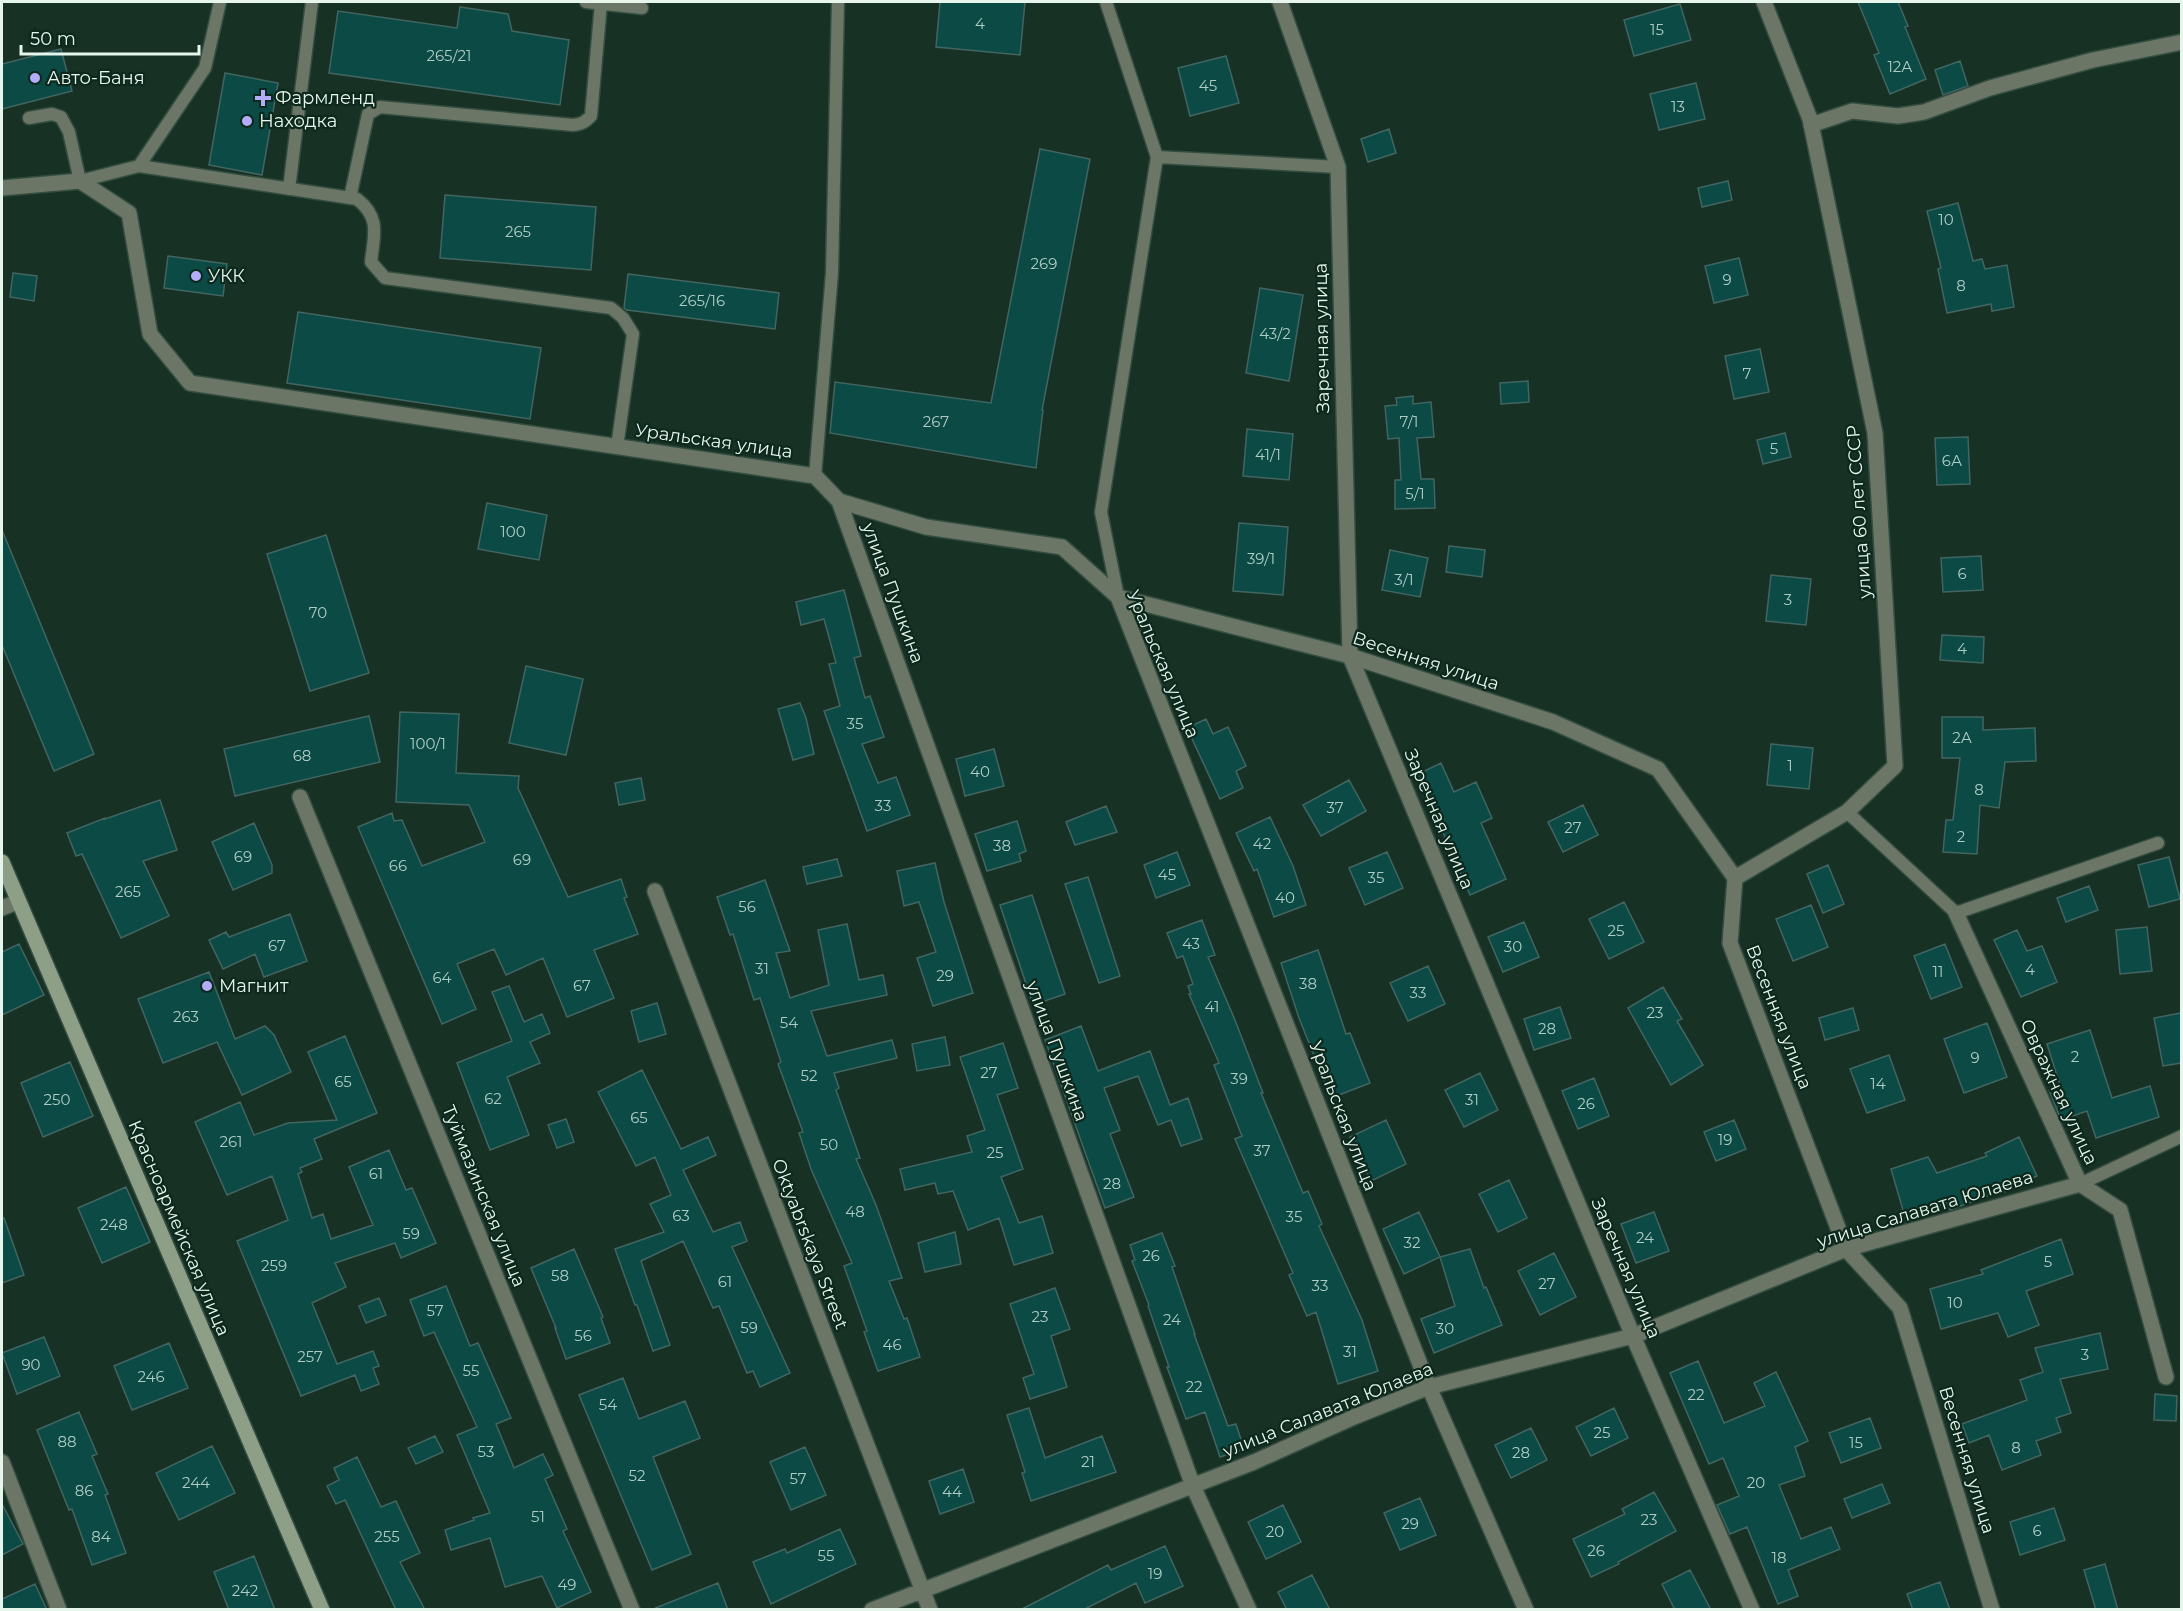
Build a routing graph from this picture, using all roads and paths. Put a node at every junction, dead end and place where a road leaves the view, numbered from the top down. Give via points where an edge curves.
1 (220, 2) edge
2 (312, 2) edge
3 (586, 2) edge
4 (838, 2) edge
5 (1106, 2) edge
6 (1280, 2) edge
7 (1764, 2) edge
8 (601, 3) junction
9 (642, 9) dead end
10 (2181, 42) edge
11 (29, 118) dead end
12 (1811, 125) junction
13 (1157, 157) junction
14 (139, 166) junction
15 (1338, 167) junction
16 (80, 181) junction
17 (2, 188) edge
18 (289, 189) junction
19 (350, 198) junction
20 (617, 447) junction
21 (815, 476) junction
22 (839, 501) junction
23 (1118, 597) junction
24 (1350, 656) junction
25 (300, 797) dead end
26 (1847, 812) junction
27 (2158, 843) dead end
28 (2, 862) edge
29 (1735, 878) junction
30 (655, 891) dead end
31 (17, 902) junction
32 (2, 908) edge
33 (1956, 914) junction
34 (2181, 1136) edge
35 (2080, 1184) junction
36 (1846, 1249) junction
37 (1633, 1336) junction
38 (2166, 1377) dead end
39 (1429, 1387) junction
40 (2, 1462) edge
41 (1193, 1486) junction
42 (921, 1589) junction
43 (59, 1610) edge
44 (322, 1610) edge
45 (632, 1610) edge
46 (872, 1610) edge
47 (930, 1610) edge
48 (1249, 1610) edge
49 (1526, 1610) edge
50 (1752, 1610) edge
51 (1992, 1610) edge

1 - 14 lane via 205,68
2 - 18 lane
3 - 8 lane
4 - 21 lane via 832,273
5 - 13 lane
6 - 15 street, Заречная улица
7 - 12 street, улица 60 лет СССР
8 - 9 lane
8 - 19 lane via 591,116 582,124 380,106 368,114
10 - 12 street via 2093,60 1990,88 1924,112 1898,116 1852,111
11 - 16 lane via 52,114 61,117 69,132
12 - 26 street, улица 60 лет СССР via 1875,433 1895,766
13 - 15 lane
13 - 23 lane via 1101,512
14 - 16 lane
14 - 18 lane
15 - 24 street, Заречная улица
16 - 17 street
16 - 20 street, Уральская улица via 129,213 150,334 190,383
18 - 19 lane
19 - 20 lane via 368,207 375,224 371,262 386,278 611,308 623,318 633,334
20 - 21 street, Уральская улица
21 - 22 street, Уральская улица
22 - 23 street, Уральская улица via 926,527 1062,547
22 - 41 street, улица Пушкина
23 - 24 street, Весенняя улица
23 - 39 street, Уральская улица
24 - 29 street, Весенняя улица via 1553,722 1658,769
24 - 37 street, Заречная улица
25 - 45 street, Туймазинская улица
26 - 29 street, улица 60 лет СССР
26 - 33 lane
27 - 33 lane
28 - 31 main road, Красноармейская улица
29 - 36 street, Весенняя улица via 1730,943
30 - 42 street, Oktyabrskaya Street
31 - 32 street
31 - 44 main road, Красноармейская улица
33 - 35 street, Овражная улица
34 - 35 lane
35 - 36 street, улица Салавата Юлаева
35 - 38 street, Овражная улица via 2120,1210
36 - 37 street, улица Салавата Юлаева
36 - 51 street, Весенняя улица via 1900,1308
37 - 39 street, улица Салавата Юлаева
37 - 50 street, Заречная улица
39 - 41 street, улица Салавата Юлаева
39 - 49 street, Уральская улица
40 - 43 street
41 - 42 street, улица Салавата Юлаева
41 - 48 street, улица Пушкина
42 - 46 street, улица Салавата Юлаева
42 - 47 street, Oktyabrskaya Street

